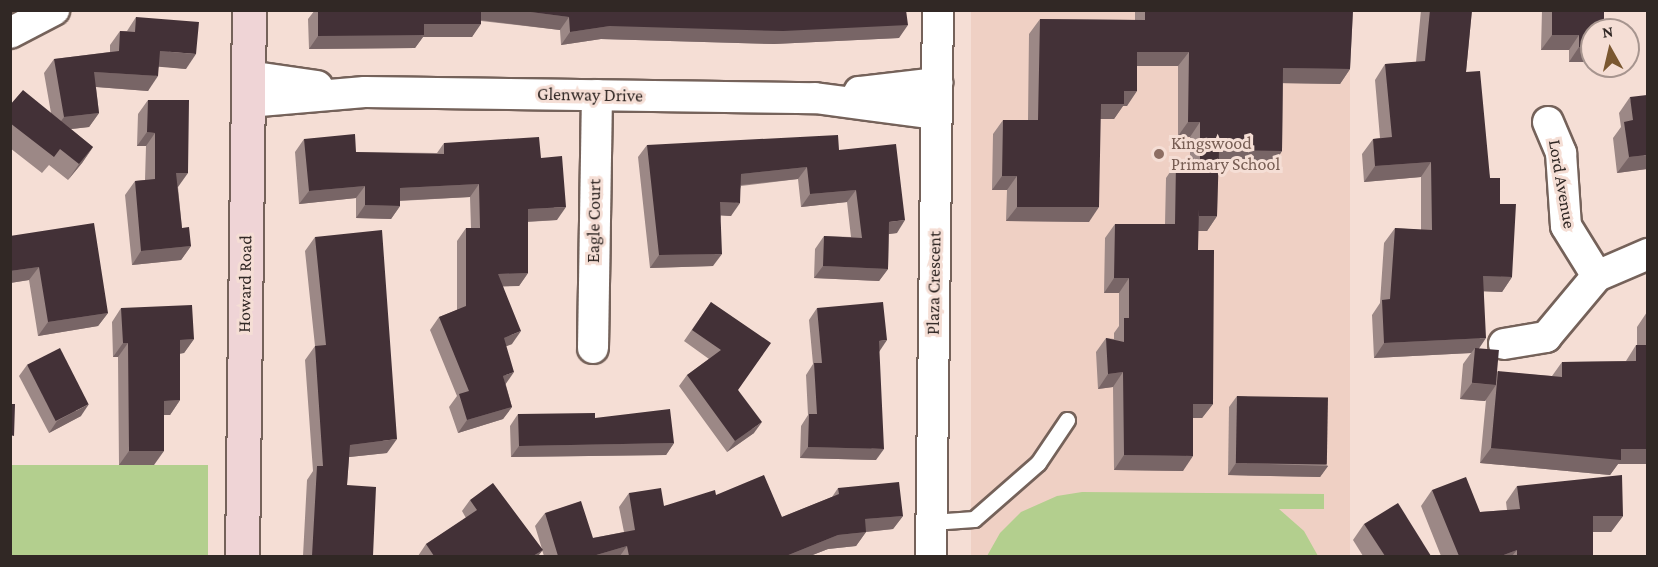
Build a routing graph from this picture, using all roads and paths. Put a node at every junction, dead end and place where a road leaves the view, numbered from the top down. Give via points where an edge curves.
1 (54, 10) edge
2 (249, 10) edge
3 (938, 10) edge
4 (10, 33) edge
5 (937, 83) junction
6 (248, 89) junction
7 (597, 95) junction
8 (814, 98) junction
9 (937, 114) junction
10 (1548, 122) dead end
11 (1647, 254) edge
12 (1597, 276) junction
13 (1504, 344) dead end
14 (593, 348) dead end
15 (1067, 420) dead end
16 (932, 522) junction
17 (242, 556) edge
18 (931, 556) edge

1 - 4 street
2 - 6 main road, Howard Road
3 - 5 street, Plaza Crescent
5 - 8 street, Glenway Drive
5 - 9 street, Plaza Crescent
6 - 7 street, Glenway Drive
6 - 17 main road, Howard Road
7 - 8 street, Glenway Drive
7 - 14 street, Eagle Court
8 - 9 street, Glenway Drive
9 - 16 street, Plaza Crescent
10 - 12 street, Lord Avenue via 1561,153 1566,226
11 - 12 street
12 - 13 street via 1546,337
15 - 16 lane via 1038,463 974,519
16 - 18 street, Plaza Crescent

